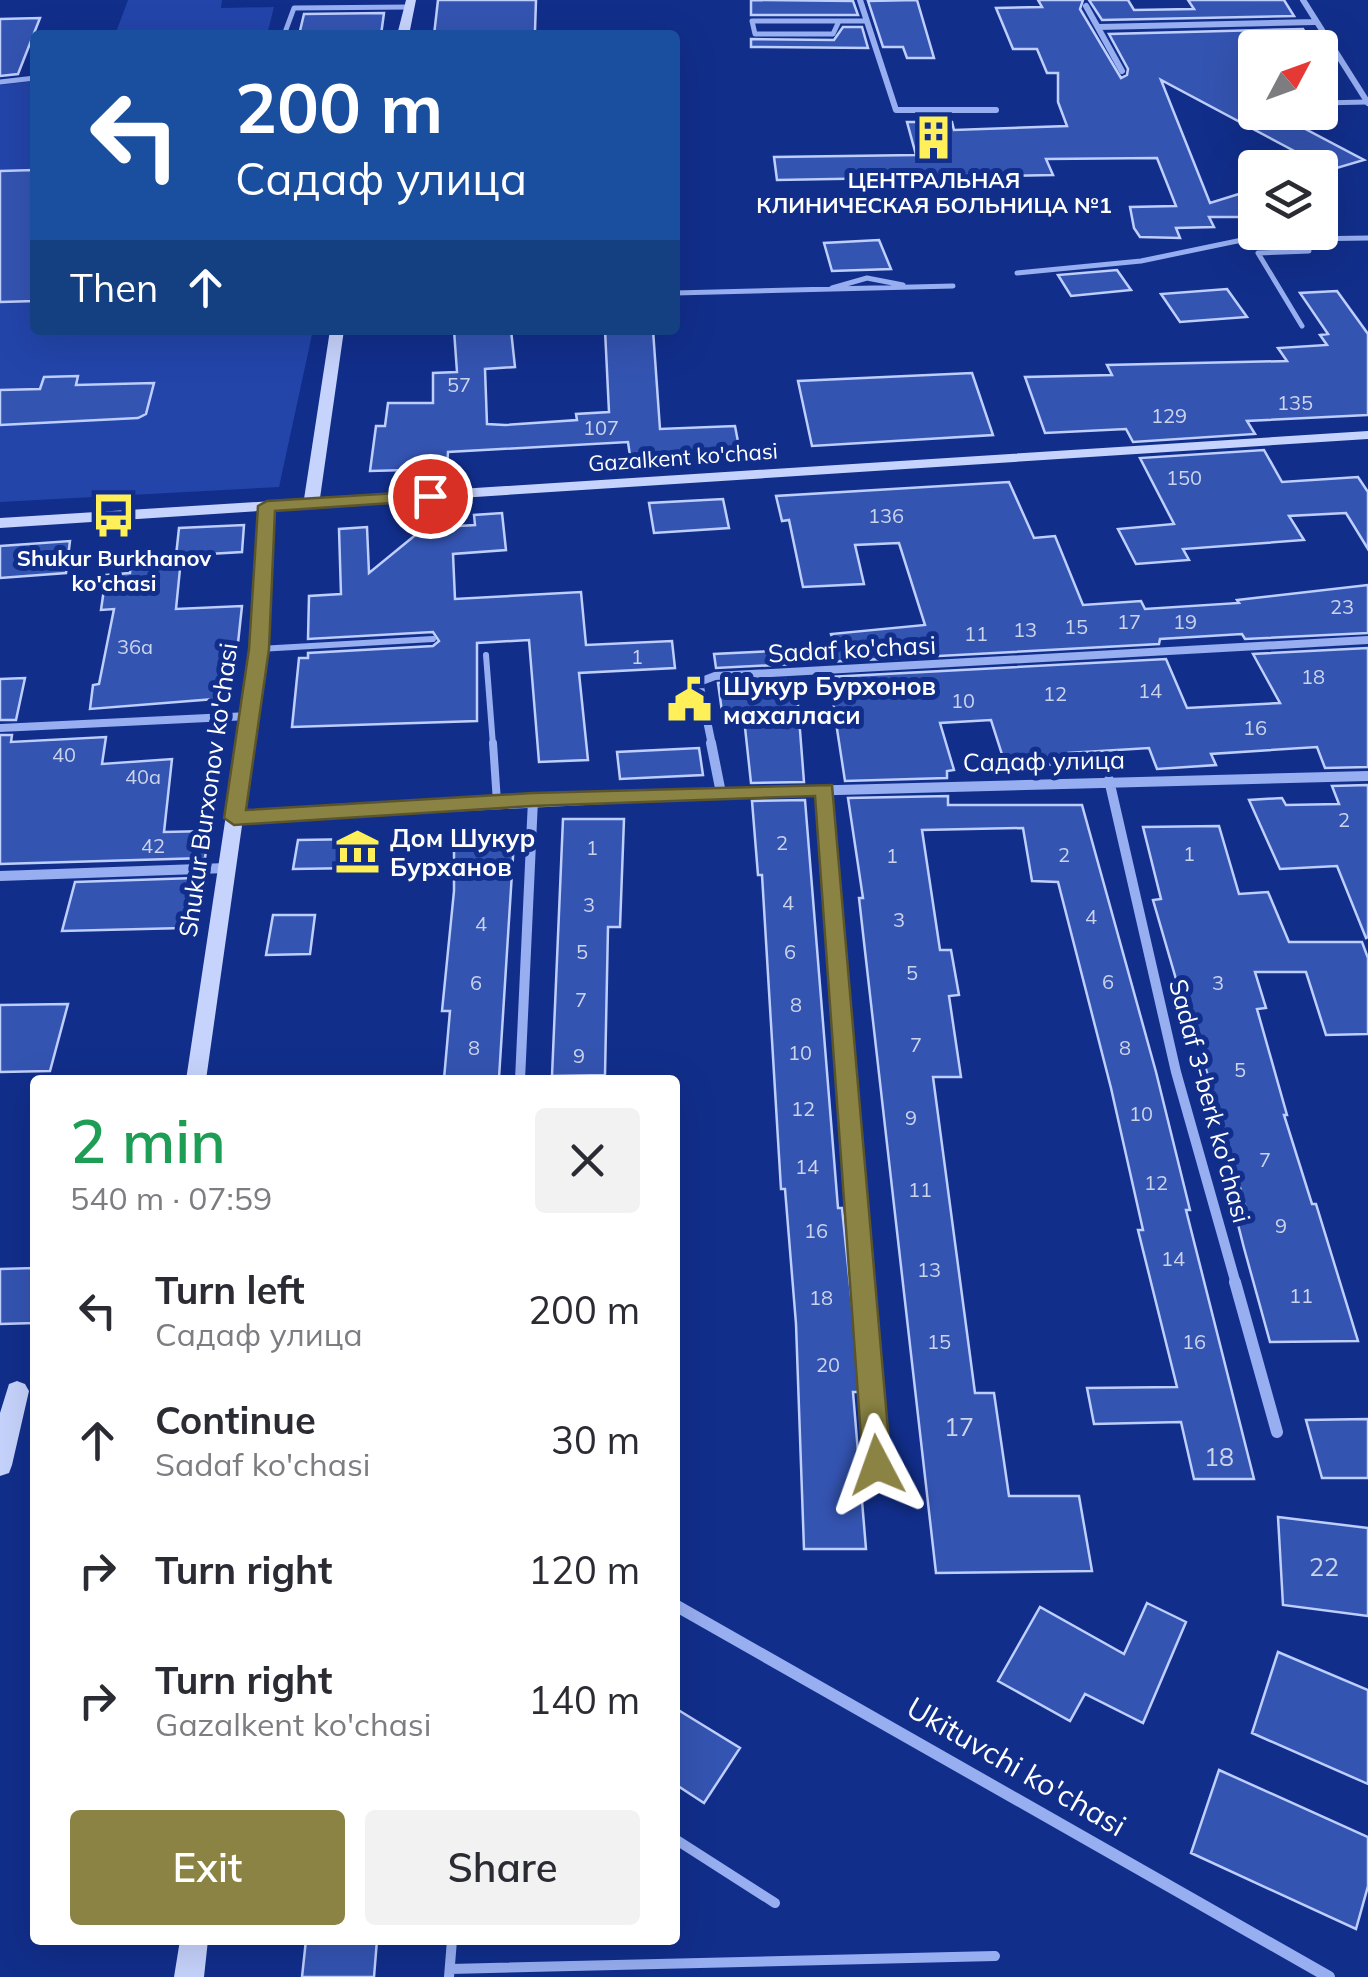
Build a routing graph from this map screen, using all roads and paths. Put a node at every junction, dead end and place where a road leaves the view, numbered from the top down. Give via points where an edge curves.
1 (860, 0) edge
2 (1302, 0) edge
3 (410, 4) edge
4 (1086, 6) dead end
5 (839, 22) junction
6 (866, 22) junction
7 (1316, 22) junction
8 (1099, 27) junction
9 (286, 30) edge
10 (404, 30) edge
11 (1122, 71) dead end
12 (30, 79) edge
13 (0, 82) edge
14 (1368, 102) edge
15 (1338, 103) edge
16 (996, 110) dead end
17 (1338, 238) edge
18 (1368, 238) edge
19 (1238, 241) edge
20 (1308, 250) edge
21 (1017, 273) dead end
22 (953, 286) dead end
23 (911, 288) junction
24 (828, 291) junction
25 (680, 294) edge
26 (1302, 327) dead end
27 (336, 335) edge
28 (1368, 435) edge
29 (311, 504) junction
30 (267, 506) junction
31 (0, 523) edge
32 (433, 639) dead end
33 (1368, 640) edge
34 (259, 649) junction
35 (486, 655) dead end
36 (250, 716) junction
37 (0, 728) edge
38 (1368, 776) edge
39 (1109, 780) junction
40 (825, 789) junction
41 (721, 793) junction
42 (532, 800) junction
43 (498, 802) junction
44 (234, 818) junction
45 (227, 868) junction
46 (0, 876) edge
47 (197, 1075) edge
48 (520, 1075) edge
49 (22, 1391) edge
50 (1276, 1432) dead end
51 (0, 1465) edge
52 (877, 1465) dead end
53 (680, 1608) edge
54 (680, 1842) edge
55 (775, 1903) dead end
56 (193, 1945) edge
57 (452, 1945) edge
58 (995, 1956) dead end
59 (450, 1973) edge
60 (189, 1977) edge
61 (1329, 1977) edge

1 - 6 street
2 - 7 street
3 - 9 lane via 294,8
3 - 10 street
4 - 8 street
5 - 5 lane via 821,22 752,22 755,34 820,36 833,34
5 - 6 lane
6 - 16 street via 896,110
7 - 8 street
7 - 14 street
8 - 11 street
12 - 13 lane
14 - 15 lane
17 - 18 lane
19 - 21 lane via 1141,261
20 - 26 lane via 1258,253
22 - 23 lane
23 - 24 lane
23 - 24 lane via 880,276 848,278
24 - 25 lane
27 - 29 street
28 - 29 street, Gazalkent ko'chasi
29 - 30 street, Gazalkent ko'chasi
30 - 31 street, Gazalkent ko'chasi
30 - 34 street, Shukur Burxonov ko'chasi
32 - 34 lane
33 - 41 street, Sadaf ko'chasi via 704,678
34 - 36 street, Shukur Burxonov ko'chasi
35 - 43 lane
36 - 37 street
36 - 44 street, Shukur Burxonov ko'chasi
38 - 39 street, Садаф улица
39 - 40 street, Садаф улица
39 - 50 street, Sadaf 3-berk ko'chasi via 1176,1072
40 - 41 street, Садаф улица
40 - 52 street
41 - 42 street
42 - 43 street
42 - 48 street
43 - 44 street
44 - 45 street, Shukur Burxonov ko'chasi
45 - 46 street
45 - 47 street, Shukur Burxonov ko'chasi
49 - 51 street
53 - 61 street, Ukituvchi ko'chasi
54 - 55 lane
56 - 60 street
57 - 59 lane
58 - 59 lane

